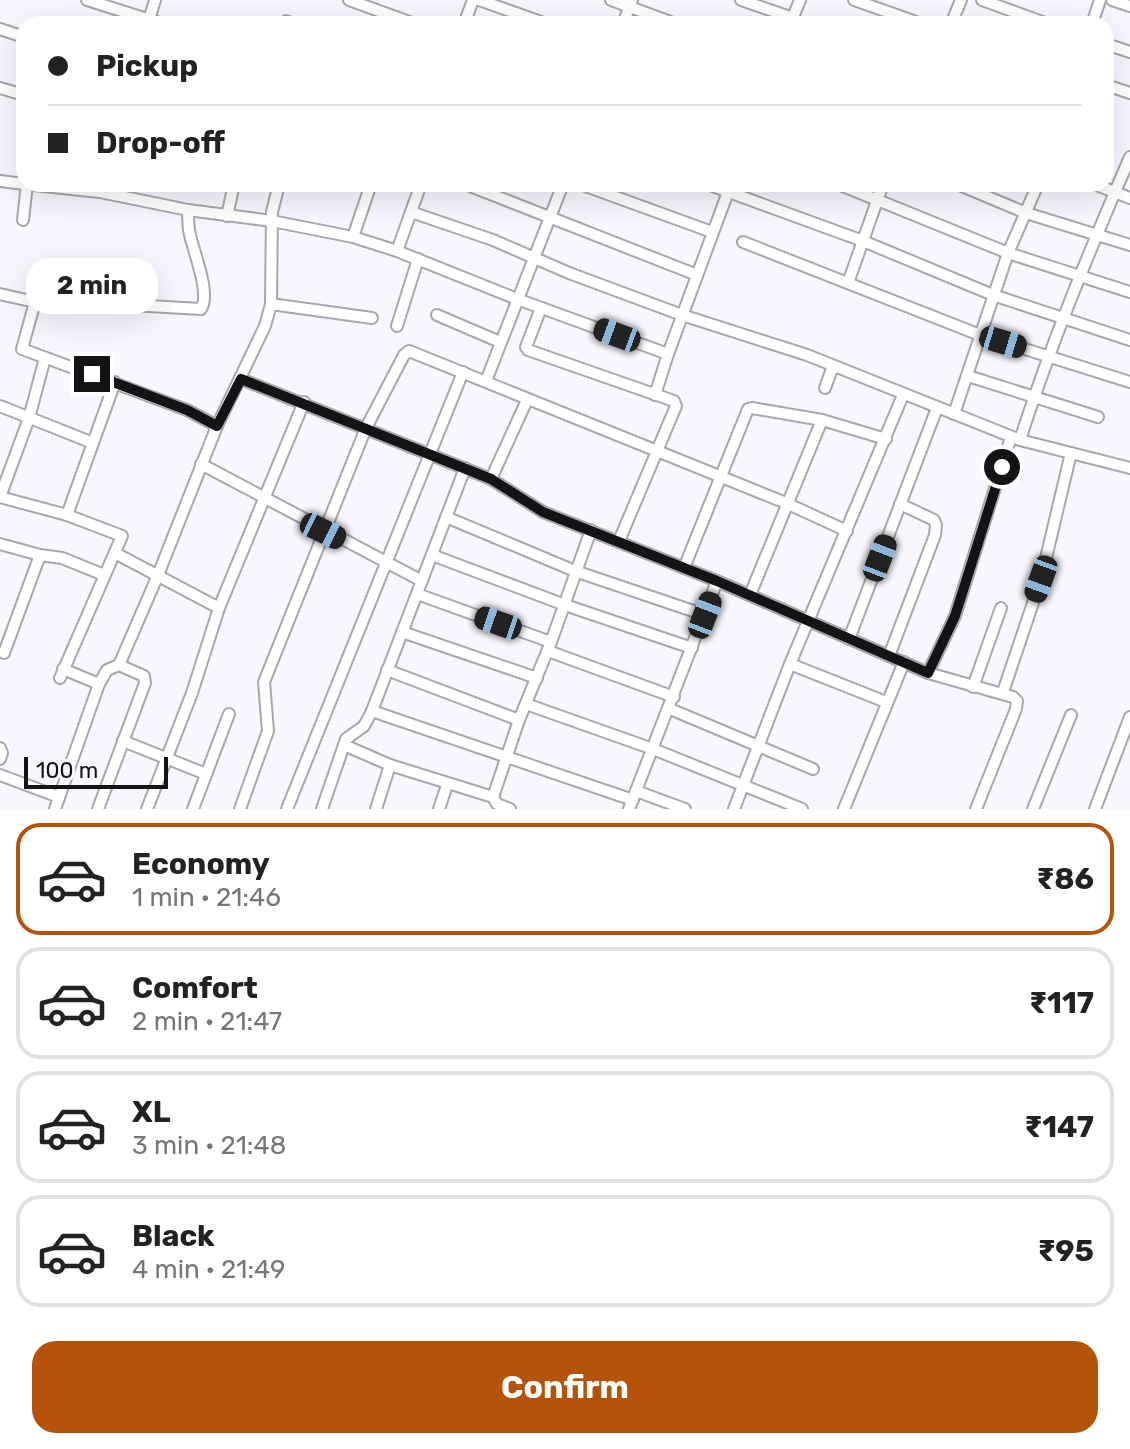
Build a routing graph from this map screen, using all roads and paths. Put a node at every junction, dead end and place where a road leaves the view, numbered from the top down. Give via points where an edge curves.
1 (87, 0) edge
2 (349, 0) edge
3 (479, 0) edge
4 (611, 0) edge
5 (741, 0) edge
6 (854, 0) edge
7 (982, 0) edge
8 (1112, 0) edge
9 (630, 3) edge
10 (1130, 6) edge
11 (137, 16) edge
12 (393, 16) edge
13 (524, 16) edge
14 (658, 16) edge
15 (778, 16) edge
16 (899, 16) edge
17 (1026, 16) edge
18 (1130, 157) edge
19 (25, 192) edge
20 (100, 192) edge
21 (232, 192) edge
22 (277, 192) edge
23 (368, 192) edge
24 (418, 192) edge
25 (486, 192) edge
26 (560, 192) edge
27 (602, 192) edge
28 (728, 192) edge
29 (740, 192) edge
30 (858, 192) edge
31 (880, 192) edge
32 (976, 192) edge
33 (1035, 192) edge
34 (1115, 192) junction
35 (1130, 198) edge
36 (878, 200) junction
37 (188, 210) junction
38 (411, 212) junction
39 (1026, 213) junction
40 (227, 216) junction
41 (550, 217) junction
42 (23, 220) dead end
43 (272, 221) junction
44 (712, 232) junction
45 (1095, 234) junction
46 (353, 237) junction
47 (863, 241) junction
48 (743, 242) dead end
49 (1130, 245) edge
50 (397, 251) junction
51 (1008, 253) junction
52 (418, 259) junction
53 (533, 259) junction
54 (697, 275) junction
55 (1080, 275) junction
56 (848, 283) junction
57 (1130, 292) edge
58 (0, 294) edge
59 (993, 295) junction
60 (517, 299) junction
61 (35, 302) junction
62 (271, 304) junction
63 (541, 308) junction
64 (437, 315) dead end
65 (682, 315) junction
66 (1064, 317) junction
67 (372, 318) dead end
68 (397, 326) dead end
69 (980, 335) junction
70 (1130, 340) edge
71 (500, 342) junction
72 (668, 354) junction
73 (1048, 356) junction
74 (45, 358) junction
75 (833, 366) junction
76 (463, 372) junction
77 (968, 376) junction
78 (241, 379) junction
79 (1129, 380) edge
80 (486, 381) junction
81 (115, 382) junction
82 (825, 388) dead end
83 (655, 395) junction
84 (903, 395) junction
85 (1034, 397) junction
86 (527, 400) junction
87 (304, 402) junction
88 (0, 406) edge
89 (937, 408) junction
90 (954, 414) junction
91 (1098, 417) dead end
92 (29, 418) junction
93 (822, 420) junction
94 (217, 426) junction
95 (366, 428) junction
96 (1016, 438) junction
97 (886, 439) junction
98 (93, 443) junction
99 (656, 453) junction
100 (1071, 453) junction
101 (432, 454) junction
102 (201, 464) junction
103 (465, 468) junction
104 (1130, 468) edge
105 (491, 479) junction
106 (722, 479) junction
107 (0, 497) edge
108 (263, 499) junction
109 (786, 503) junction
110 (900, 504) junction
111 (67, 515) junction
112 (446, 517) junction
113 (591, 530) junction
114 (323, 531) junction
115 (847, 531) junction
116 (619, 541) junction
117 (0, 544) edge
118 (115, 553) junction
119 (40, 555) junction
120 (432, 555) junction
121 (387, 562) junction
122 (684, 568) junction
123 (575, 571) junction
124 (104, 575) junction
125 (158, 575) junction
126 (422, 581) junction
127 (717, 581) junction
128 (417, 594) junction
129 (750, 595) junction
130 (565, 605) junction
131 (219, 608) junction
132 (1001, 608) dead end
133 (705, 615) junction
134 (809, 620) junction
135 (402, 632) junction
136 (849, 639) junction
137 (550, 646) junction
138 (692, 648) junction
139 (4, 653) dead end
140 (889, 656) junction
141 (904, 662) junction
142 (790, 664) junction
143 (119, 665) junction
144 (387, 670) junction
145 (928, 673) junction
146 (537, 678) junction
147 (99, 684) junction
148 (973, 687) junction
149 (1003, 692) junction
150 (674, 697) junction
151 (886, 702) junction
152 (526, 704) junction
153 (670, 709) junction
154 (372, 711) junction
155 (229, 714) dead end
156 (1071, 715) dead end
157 (1130, 717) edge
158 (519, 720) junction
159 (123, 741) junction
160 (344, 745) junction
161 (758, 745) junction
162 (0, 748) edge
163 (653, 749) junction
164 (505, 757) junction
165 (0, 759) edge
166 (166, 759) junction
167 (390, 765) junction
168 (813, 769) dead end
169 (206, 774) junction
170 (0, 775) edge
171 (447, 785) junction
172 (743, 786) junction
173 (59, 797) junction
174 (633, 800) edge
175 (495, 803) edge
176 (55, 809) edge
177 (98, 809) edge
178 (147, 809) edge
179 (193, 809) edge
180 (240, 809) edge
181 (287, 809) edge
182 (322, 809) edge
183 (376, 809) edge
184 (439, 809) edge
185 (510, 809) edge
186 (685, 809) edge
187 (734, 809) edge
188 (802, 809) edge
189 (844, 809) edge
190 (976, 809) edge
191 (1033, 809) edge
192 (1095, 809) edge

1 - 11 street
2 - 12 street
3 - 13 street
4 - 9 street
5 - 15 street
6 - 16 street
7 - 17 street
8 - 10 street
9 - 14 street
18 - 34 street
19 - 42 street
20 - 37 street
21 - 40 street
22 - 43 street
23 - 46 street
24 - 38 street
25 - 41 street
26 - 41 street
27 - 44 street
28 - 44 street
29 - 47 street
30 - 36 street
31 - 36 street
32 - 39 street
33 - 39 street
34 - 35 street
34 - 45 street
36 - 47 street
36 - 51 street
37 - 40 street
37 - 61 street via 205,302 201,309 45,294
38 - 50 street
38 - 53 street
39 - 45 street
39 - 51 street
40 - 43 street
41 - 53 street
41 - 54 street
43 - 46 street
43 - 62 street
44 - 54 street
45 - 49 street
45 - 55 street
46 - 50 street
47 - 56 street
47 - 59 street
48 - 56 street
50 - 52 street
51 - 55 street
51 - 59 street
52 - 60 street
52 - 68 street
53 - 60 street
53 - 65 street
54 - 65 street
55 - 57 street
55 - 66 street
56 - 69 street
58 - 61 street
59 - 66 street
59 - 69 street
60 - 63 street
60 - 71 street
61 - 74 street via 22,349
62 - 67 street
62 - 78 street
63 - 72 street
63 - 83 street via 528,350
64 - 71 street
65 - 72 street
65 - 75 street
66 - 70 street
66 - 73 street
69 - 73 street
69 - 77 street
71 - 80 street
72 - 83 street
73 - 79 street
73 - 85 street
74 - 81 street
74 - 92 street
75 - 82 street
75 - 84 street
76 - 80 street
76 - 95 street via 409,351
76 - 101 street
77 - 85 street
77 - 90 street
78 - 87 street
78 - 94 street
80 - 86 street
81 - 94 street
81 - 98 street
83 - 99 street via 676,406
84 - 89 street
84 - 97 street
85 - 91 street
85 - 96 street
86 - 99 street
86 - 105 street
87 - 95 street
87 - 108 street
88 - 92 street
89 - 90 street
89 - 110 street
90 - 96 street
92 - 98 street
92 - 107 street
93 - 97 street
93 - 106 street via 748,409
93 - 109 street
94 - 102 street
95 - 101 street
95 - 114 street
96 - 100 street
96 - 145 street via 955,616
97 - 115 street
98 - 111 street
99 - 106 street
99 - 116 street
100 - 104 street
100 - 149 street via 1041,579
101 - 103 street
101 - 121 street
102 - 108 street
102 - 125 street
103 - 105 street
103 - 112 street
105 - 113 street via 543,512
106 - 109 street
106 - 122 street
107 - 111 street
108 - 114 street
108 - 131 street
109 - 115 street
109 - 129 street
110 - 136 street
110 - 140 street via 936,525
111 - 118 street via 122,536
112 - 120 street
112 - 123 street
113 - 116 street
113 - 123 street
114 - 121 street
114 - 180 street via 264,682 268,731
115 - 134 street
116 - 122 street
117 - 119 street
118 - 124 street
118 - 125 street
119 - 124 street
119 - 139 street
120 - 126 street
120 - 130 street
121 - 126 street
121 - 181 street
122 - 127 street
123 - 130 street
123 - 133 street
124 - 147 street via 61,674
125 - 131 street
125 - 143 street
126 - 128 street
127 - 129 street
127 - 133 street
128 - 135 street
128 - 137 street
129 - 134 street
130 - 137 street
130 - 138 street
131 - 166 street
132 - 148 street
133 - 138 street
134 - 136 street
134 - 142 street
135 - 144 street
135 - 146 street
136 - 140 street
137 - 146 street
137 - 150 street
138 - 150 street
140 - 141 street
141 - 145 street
141 - 151 street
142 - 151 street
142 - 161 street
143 - 147 street via 107,670
143 - 159 street via 144,676 145,683
144 - 154 street
144 - 158 street
145 - 148 street
146 - 152 street
147 - 173 street
148 - 149 street
149 - 190 street via 1017,701 1016,709
150 - 153 street
151 - 189 street
152 - 158 street
152 - 163 street
153 - 161 street
153 - 163 street
154 - 160 street
154 - 164 street
155 - 169 street
156 - 191 street
157 - 192 street
158 - 164 street
159 - 166 street
159 - 177 street
160 - 167 street
160 - 182 street
161 - 168 street
161 - 172 street
162 - 165 street
163 - 172 street
163 - 174 street
164 - 174 street
164 - 175 street
166 - 169 street
166 - 178 street
167 - 171 street
167 - 183 street
169 - 179 street
170 - 173 street
171 - 175 street
171 - 184 street
172 - 187 street
172 - 188 street
173 - 176 street
174 - 186 street
175 - 185 street

